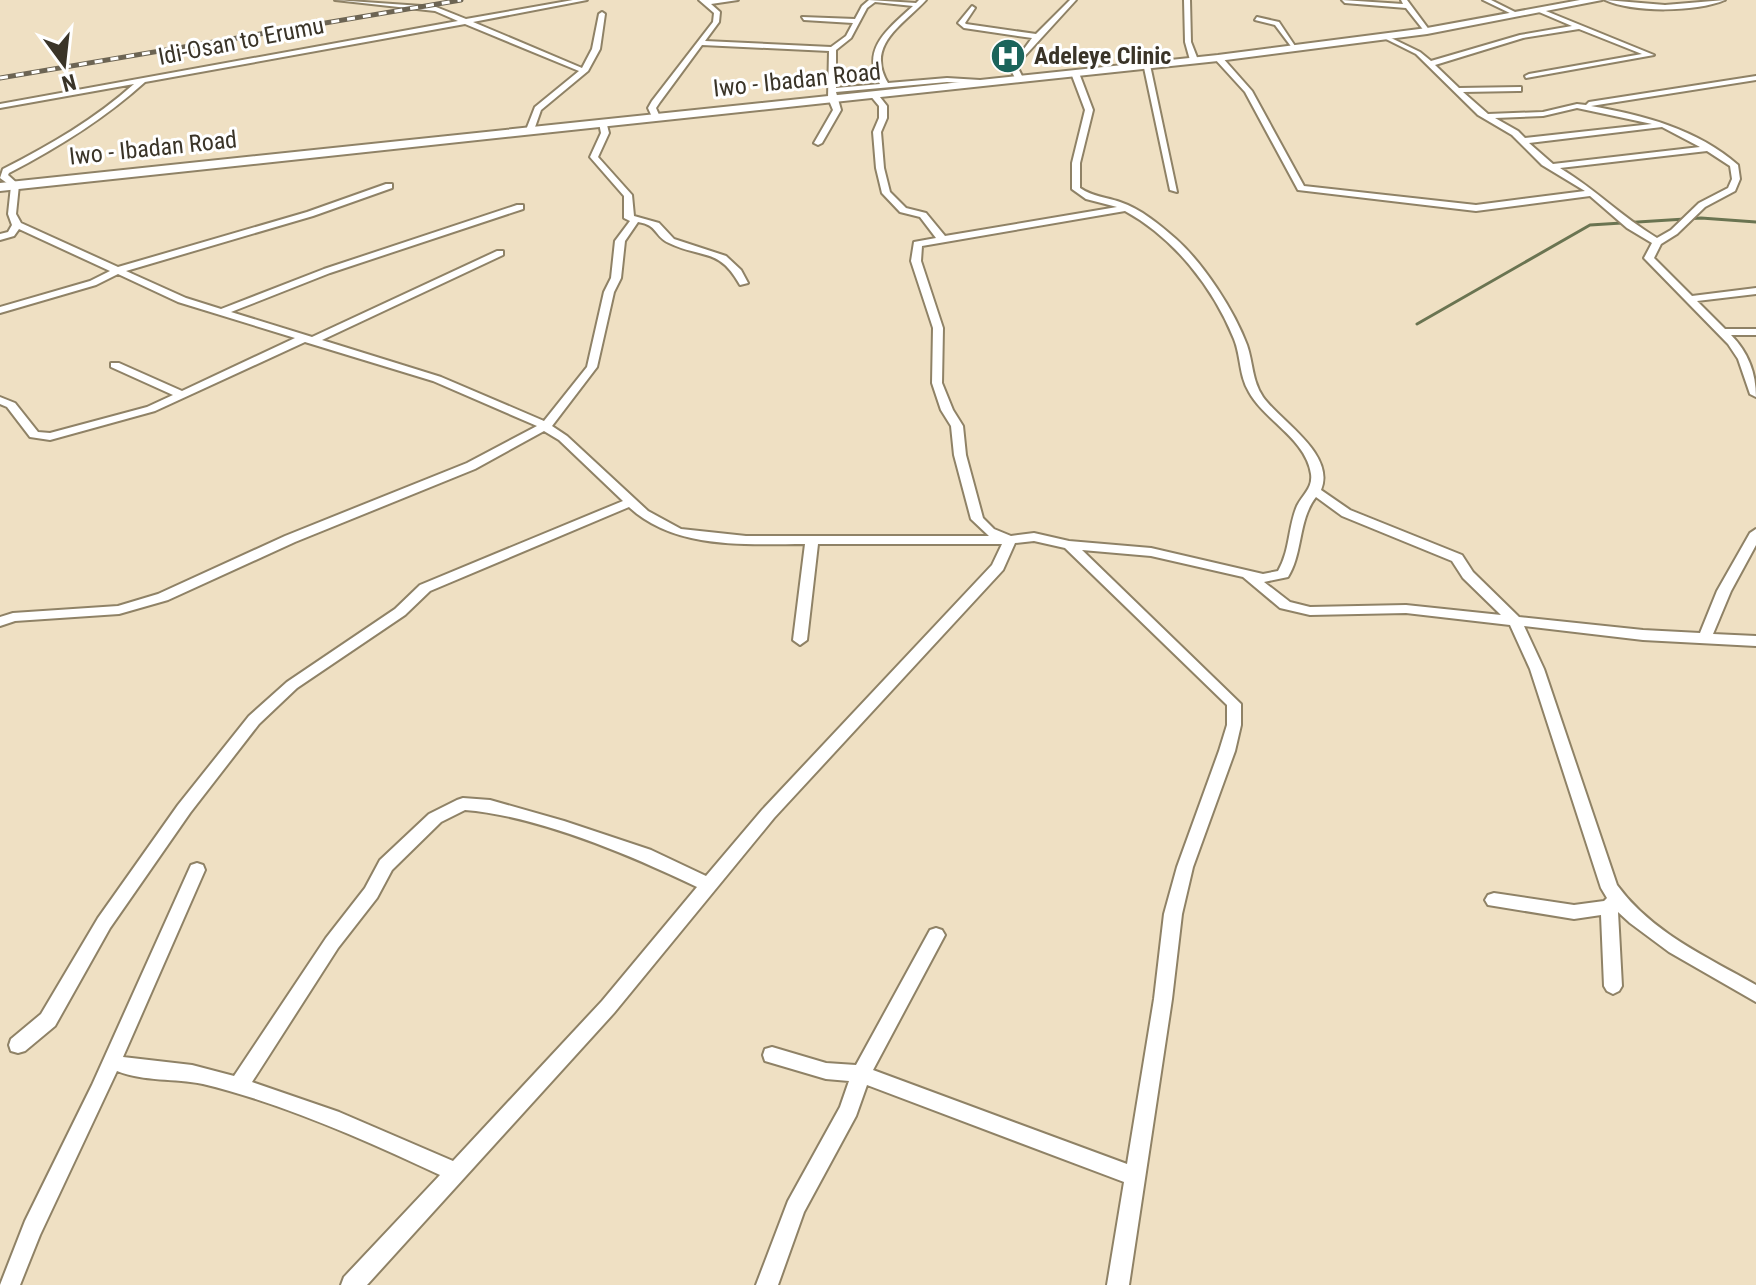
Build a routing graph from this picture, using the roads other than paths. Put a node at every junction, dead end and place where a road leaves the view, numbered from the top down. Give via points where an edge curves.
1 (338, 0) edge
2 (584, 0) edge
3 (735, 0) edge
4 (873, 0) edge
5 (1073, 0) edge
6 (1187, 0) edge
7 (1486, 0) edge
8 (1597, 0) edge
9 (1608, 0) edge
10 (1722, 0) edge
11 (1345, 1) edge
12 (704, 2) edge
13 (920, 3) edge
14 (1407, 3) edge
15 (972, 8) dead end
16 (1541, 11) junction
17 (602, 14) dead end
18 (1518, 15) junction
19 (804, 18) dead end
20 (1257, 19) dead end
21 (469, 21) junction
22 (857, 21) junction
23 (1582, 27) junction
24 (1427, 31) junction
25 (1035, 36) junction
26 (1385, 37) junction
27 (698, 43) junction
28 (1295, 48) junction
29 (833, 49) junction
30 (1218, 58) junction
31 (1194, 60) junction
32 (1430, 64) junction
33 (1146, 65) junction
34 (584, 71) junction
35 (1075, 73) junction
36 (1529, 76) dead end
37 (1019, 78) junction
38 (1756, 78) edge
39 (143, 80) junction
40 (980, 82) junction
41 (885, 85) junction
42 (1518, 89) dead end
43 (1459, 90) junction
44 (833, 94) junction
45 (873, 94) junction
46 (0, 106) edge
47 (1577, 106) junction
48 (1485, 116) junction
49 (656, 117) junction
50 (603, 123) junction
51 (1665, 125) junction
52 (530, 130) junction
53 (1523, 141) junction
54 (818, 143) dead end
55 (1709, 148) junction
56 (1551, 167) junction
57 (8, 186) edge
58 (389, 186) dead end
59 (1174, 190) dead end
60 (1593, 193) junction
61 (520, 207) dead end
62 (1125, 208) junction
63 (635, 220) junction
64 (17, 225) junction
65 (0, 237) edge
66 (942, 239) junction
67 (1657, 242) junction
68 (500, 253) dead end
69 (119, 270) junction
70 (743, 283) dead end
71 (1756, 291) edge
72 (1689, 299) junction
73 (0, 310) edge
74 (219, 313) junction
75 (1722, 332) junction
76 (1756, 332) edge
77 (311, 338) junction
78 (115, 365) dead end
79 (1756, 394) edge
80 (182, 395) junction
81 (0, 400) edge
82 (547, 425) junction
83 (1315, 491) junction
84 (631, 502) junction
85 (1756, 533) edge
86 (1010, 540) junction
87 (812, 541) junction
88 (1069, 545) junction
89 (1245, 575) junction
90 (1515, 621) junction
91 (0, 622) edge
92 (1705, 638) junction
93 (800, 640) dead end
94 (1756, 641) edge
95 (197, 870) dead end
96 (709, 885) junction
97 (1494, 900) dead end
98 (1613, 904) junction
99 (936, 935) dead end
100 (1613, 986) dead end
101 (1756, 994) edge
102 (18, 1045) dead end
103 (772, 1055) dead end
104 (112, 1061) junction
105 (861, 1074) junction
106 (238, 1087) junction
107 (455, 1172) junction
108 (1134, 1176) junction
109 (9, 1285) edge
110 (352, 1285) edge
111 (767, 1285) edge
112 (1118, 1285) edge

1 - 21 street via 424,6
2 - 21 street, Idi-Osan to Erumu
3 - 12 street
4 - 13 street
4 - 22 street
5 - 25 street
6 - 31 street
7 - 18 street
8 - 16 main road, Iwo - Ibadan Road
9 - 10 street via 1664,8
11 - 14 street
12 - 27 street via 717,17
13 - 41 street via 875,55
14 - 24 street
15 - 25 street via 964,15 964,26
16 - 18 main road, Iwo - Ibadan Road
16 - 23 street
17 - 34 street via 596,49
18 - 24 main road, Iwo - Ibadan Road
19 - 22 street
20 - 28 street via 1277,23
21 - 34 street
21 - 39 street, Idi-Osan to Erumu
22 - 29 street via 849,37
23 - 32 street via 1522,36
23 - 36 street via 1650,55
24 - 26 main road, Iwo - Ibadan Road
25 - 37 street via 1014,68
26 - 28 main road, Iwo - Ibadan Road
26 - 32 street
27 - 29 street
27 - 49 street via 652,108
28 - 30 main road, Iwo - Ibadan Road
29 - 44 street
30 - 31 main road, Iwo - Ibadan Road
30 - 60 street via 1248,91 1301,188 1476,208
31 - 33 main road, Iwo - Ibadan Road
32 - 43 street
33 - 35 main road, Iwo - Ibadan Road
33 - 59 street
34 - 52 street via 538,109
35 - 37 main road, Iwo - Ibadan Road
35 - 62 street via 1089,110 1076,163 1076,189
37 - 40 main road, Iwo - Ibadan Road
38 - 47 street
39 - 46 street, Idi-Osan to Erumu
39 - 57 street via 61,142 6,171
40 - 41 street
40 - 45 main road, Iwo - Ibadan Road
41 - 44 street
42 - 43 street
43 - 48 street
44 - 45 main road, Iwo - Ibadan Road
44 - 49 main road, Iwo - Ibadan Road
44 - 54 street via 837,110
45 - 66 street via 883,106 877,132 886,193 903,210 923,215
47 - 48 street via 1524,117
47 - 51 street
48 - 53 street
49 - 50 main road, Iwo - Ibadan Road
50 - 52 main road, Iwo - Ibadan Road
50 - 63 street via 605,133 594,157 628,195 629,218
51 - 53 street
51 - 55 street
52 - 57 main road, Iwo - Ibadan Road
53 - 56 street
55 - 56 street
55 - 67 street via 1734,165 1736,186 1702,205
56 - 60 street
57 - 64 street
58 - 69 street
60 - 67 street
61 - 74 street
62 - 66 street
62 - 83 street via 1173,242 1214,294 1240,338 1247,382 1316,468
63 - 70 street via 657,225 668,240 732,263
63 - 82 street via 620,241 616,278 592,367
64 - 65 street
64 - 69 street
66 - 86 street via 916,247 938,328 937,383 957,426 977,519
67 - 72 street via 1650,251 1651,263
68 - 77 street
69 - 73 street via 93,283
69 - 74 street
71 - 72 street
72 - 75 street
74 - 77 street
75 - 76 street
75 - 79 street via 1743,359
77 - 80 street
77 - 82 street via 437,379
78 - 80 street
80 - 81 street via 50,437 34,435 11,405
82 - 84 street
82 - 91 street via 471,466 163,597 119,610
83 - 89 street via 1305,503 1290,565 1283,574
83 - 90 street via 1346,513 1457,558
84 - 87 street via 661,525 699,537
84 - 102 street via 425,588 400,612 292,685 254,720 184,809 104,923 48,1020
85 - 92 street
86 - 87 street
86 - 88 street via 1034,537
86 - 96 street via 998,567 768,814
87 - 93 street
88 - 89 street via 1151,552
88 - 108 street via 1234,704 1227,751 1173,914
89 - 90 street via 1285,605 1310,611 1406,609
90 - 92 street
90 - 98 street via 1553,712
92 - 94 street
95 - 104 street
96 - 106 street via 645,855 564,827 490,806 463,804 435,818 386,865
96 - 107 street via 608,1007
97 - 98 street via 1574,912
98 - 100 street
98 - 101 street
99 - 105 street
103 - 105 street via 826,1071
104 - 106 street
104 - 109 street
105 - 108 street
105 - 111 street via 849,1110 795,1208
106 - 107 street via 373,1133
107 - 110 street
108 - 112 street

